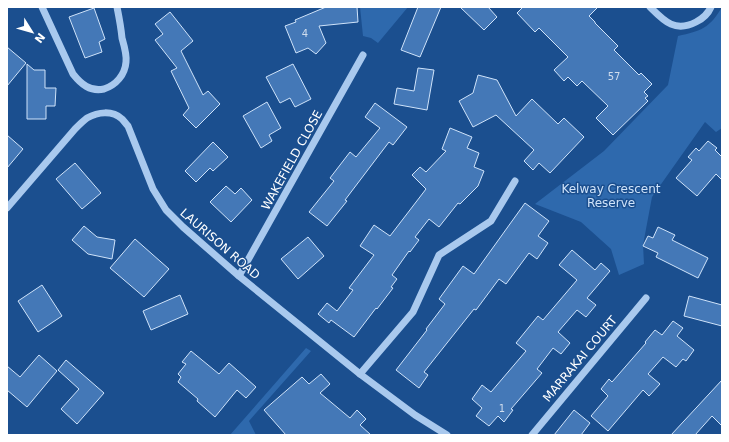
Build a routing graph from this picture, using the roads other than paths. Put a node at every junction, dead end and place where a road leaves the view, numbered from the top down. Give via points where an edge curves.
1 (42, 7) edge
2 (117, 7) edge
3 (650, 7) edge
4 (711, 7) edge
5 (363, 54) dead end
6 (515, 181) dead end
7 (7, 208) edge
8 (239, 276) junction
9 (646, 298) dead end
10 (360, 374) junction
11 (447, 435) edge
12 (532, 435) edge

1 - 2 street via 73,74 80,83 98,90 110,87 119,80 124,71 126,61
3 - 4 street via 661,18 680,27 700,20
5 - 8 street, WAKEFIELD CLOSE
6 - 10 street via 491,221 439,255 414,312
7 - 8 street, LAURISON ROAD via 86,119 96,114 114,114 128,126 153,189 166,210
8 - 10 street, LAURISON ROAD
9 - 12 street, MARRAKAI COURT
10 - 11 street, LAURISON ROAD

